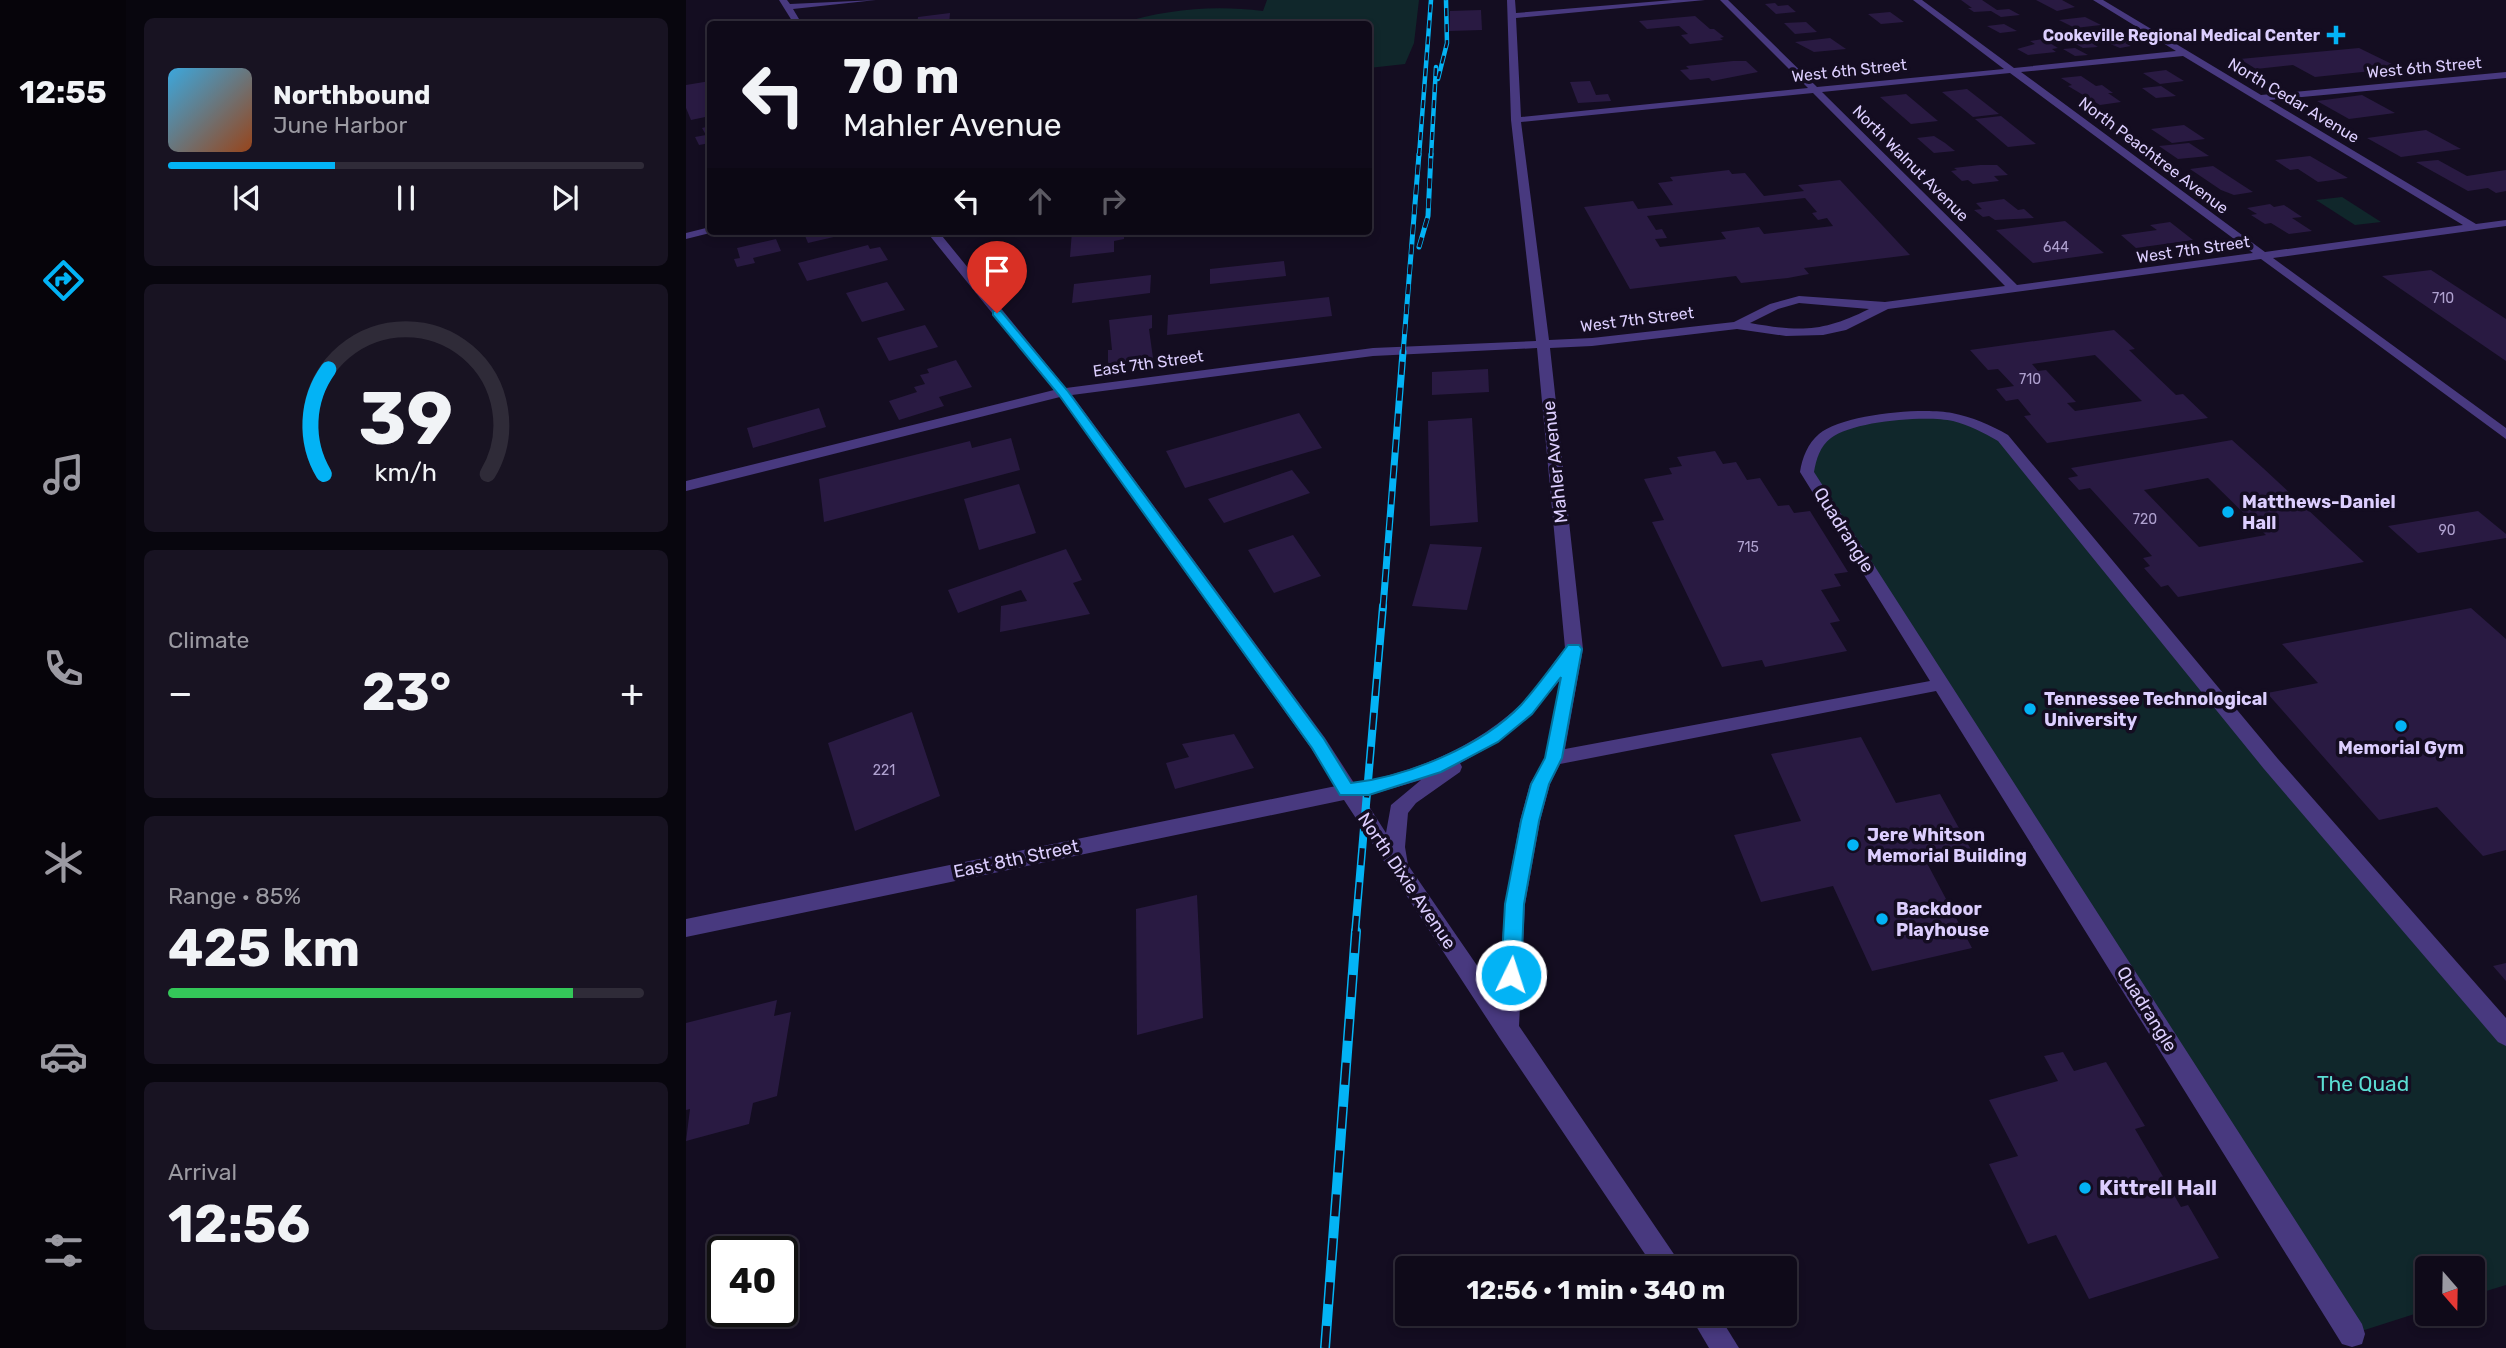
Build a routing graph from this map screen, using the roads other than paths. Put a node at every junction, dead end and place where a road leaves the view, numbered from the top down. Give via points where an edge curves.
1 (872, 0) edge
2 (1511, 0) edge
3 (1701, 0) edge
4 (1724, 0) edge
5 (1917, 0) edge
6 (2097, 0) edge
7 (786, 4) edge
8 (1512, 16) junction
9 (796, 21) edge
10 (2186, 53) junction
11 (2014, 70) junction
12 (2506, 75) edge
13 (1815, 89) junction
14 (2261, 98) junction
15 (1516, 120) junction
16 (2506, 223) edge
17 (2475, 228) junction
18 (707, 231) edge
19 (935, 235) edge
20 (686, 236) edge
21 (2265, 257) junction
22 (2016, 290) junction
23 (1885, 306) junction
24 (1737, 324) junction
25 (1542, 345) junction
26 (1063, 392) junction
27 (2506, 435) edge
28 (686, 486) edge
29 (1574, 649) junction
30 (1930, 687) dead end
31 (1492, 738) junction
32 (1554, 758) junction
33 (1347, 790) junction
34 (1406, 880) junction
35 (686, 928) edge
36 (1507, 1030) junction
37 (2506, 1035) edge
38 (1662, 1256) edge
39 (1710, 1326) edge
40 (2352, 1334) dead end
41 (1725, 1348) edge

1 - 7 street
2 - 8 street, Mahler Avenue
3 - 8 street
4 - 13 street, North Walnut Avenue
5 - 11 street, North Peachtree Avenue
6 - 10 street, North Cedar Avenue
7 - 9 street
8 - 15 street, Mahler Avenue
10 - 11 street, West 6th Street
10 - 14 street, North Cedar Avenue
11 - 13 street, West 6th Street
11 - 21 street, North Peachtree Avenue
12 - 14 street, West 6th Street
13 - 15 street, West 6th Street
13 - 22 street, North Walnut Avenue
14 - 17 street, North Cedar Avenue
15 - 25 street, Mahler Avenue
16 - 17 street, West 7th Street
17 - 21 street, West 7th Street
18 - 20 street
19 - 26 street, North Dixie Avenue
21 - 22 street, West 7th Street
21 - 27 street, North Peachtree Avenue
22 - 23 street, West 7th Street
23 - 24 street, West 7th Street via 1809,299 1768,308
23 - 24 street, West 7th Street via 1834,329 1811,332
24 - 25 street, West 7th Street
25 - 26 street, East 7th Street via 1373,352
25 - 29 street, Mahler Avenue
26 - 28 street, East 7th Street
26 - 33 street, North Dixie Avenue via 1318,743
29 - 31 street via 1526,710
29 - 32 street, Mahler Avenue
30 - 32 street
31 - 33 street via 1435,768
31 - 34 street via 1398,810 1395,847
32 - 36 street, Mahler Avenue via 1540,784 1530,821 1515,904
33 - 34 street, North Dixie Avenue
33 - 35 street, East 8th Street
34 - 36 street, North Dixie Avenue
36 - 38 street, North Dixie Avenue
37 - 40 street, Quadrangle via 2271,764 2003,438 1952,416 1929,413 1845,426 1827,435 1808,459 1807,472
39 - 41 street

